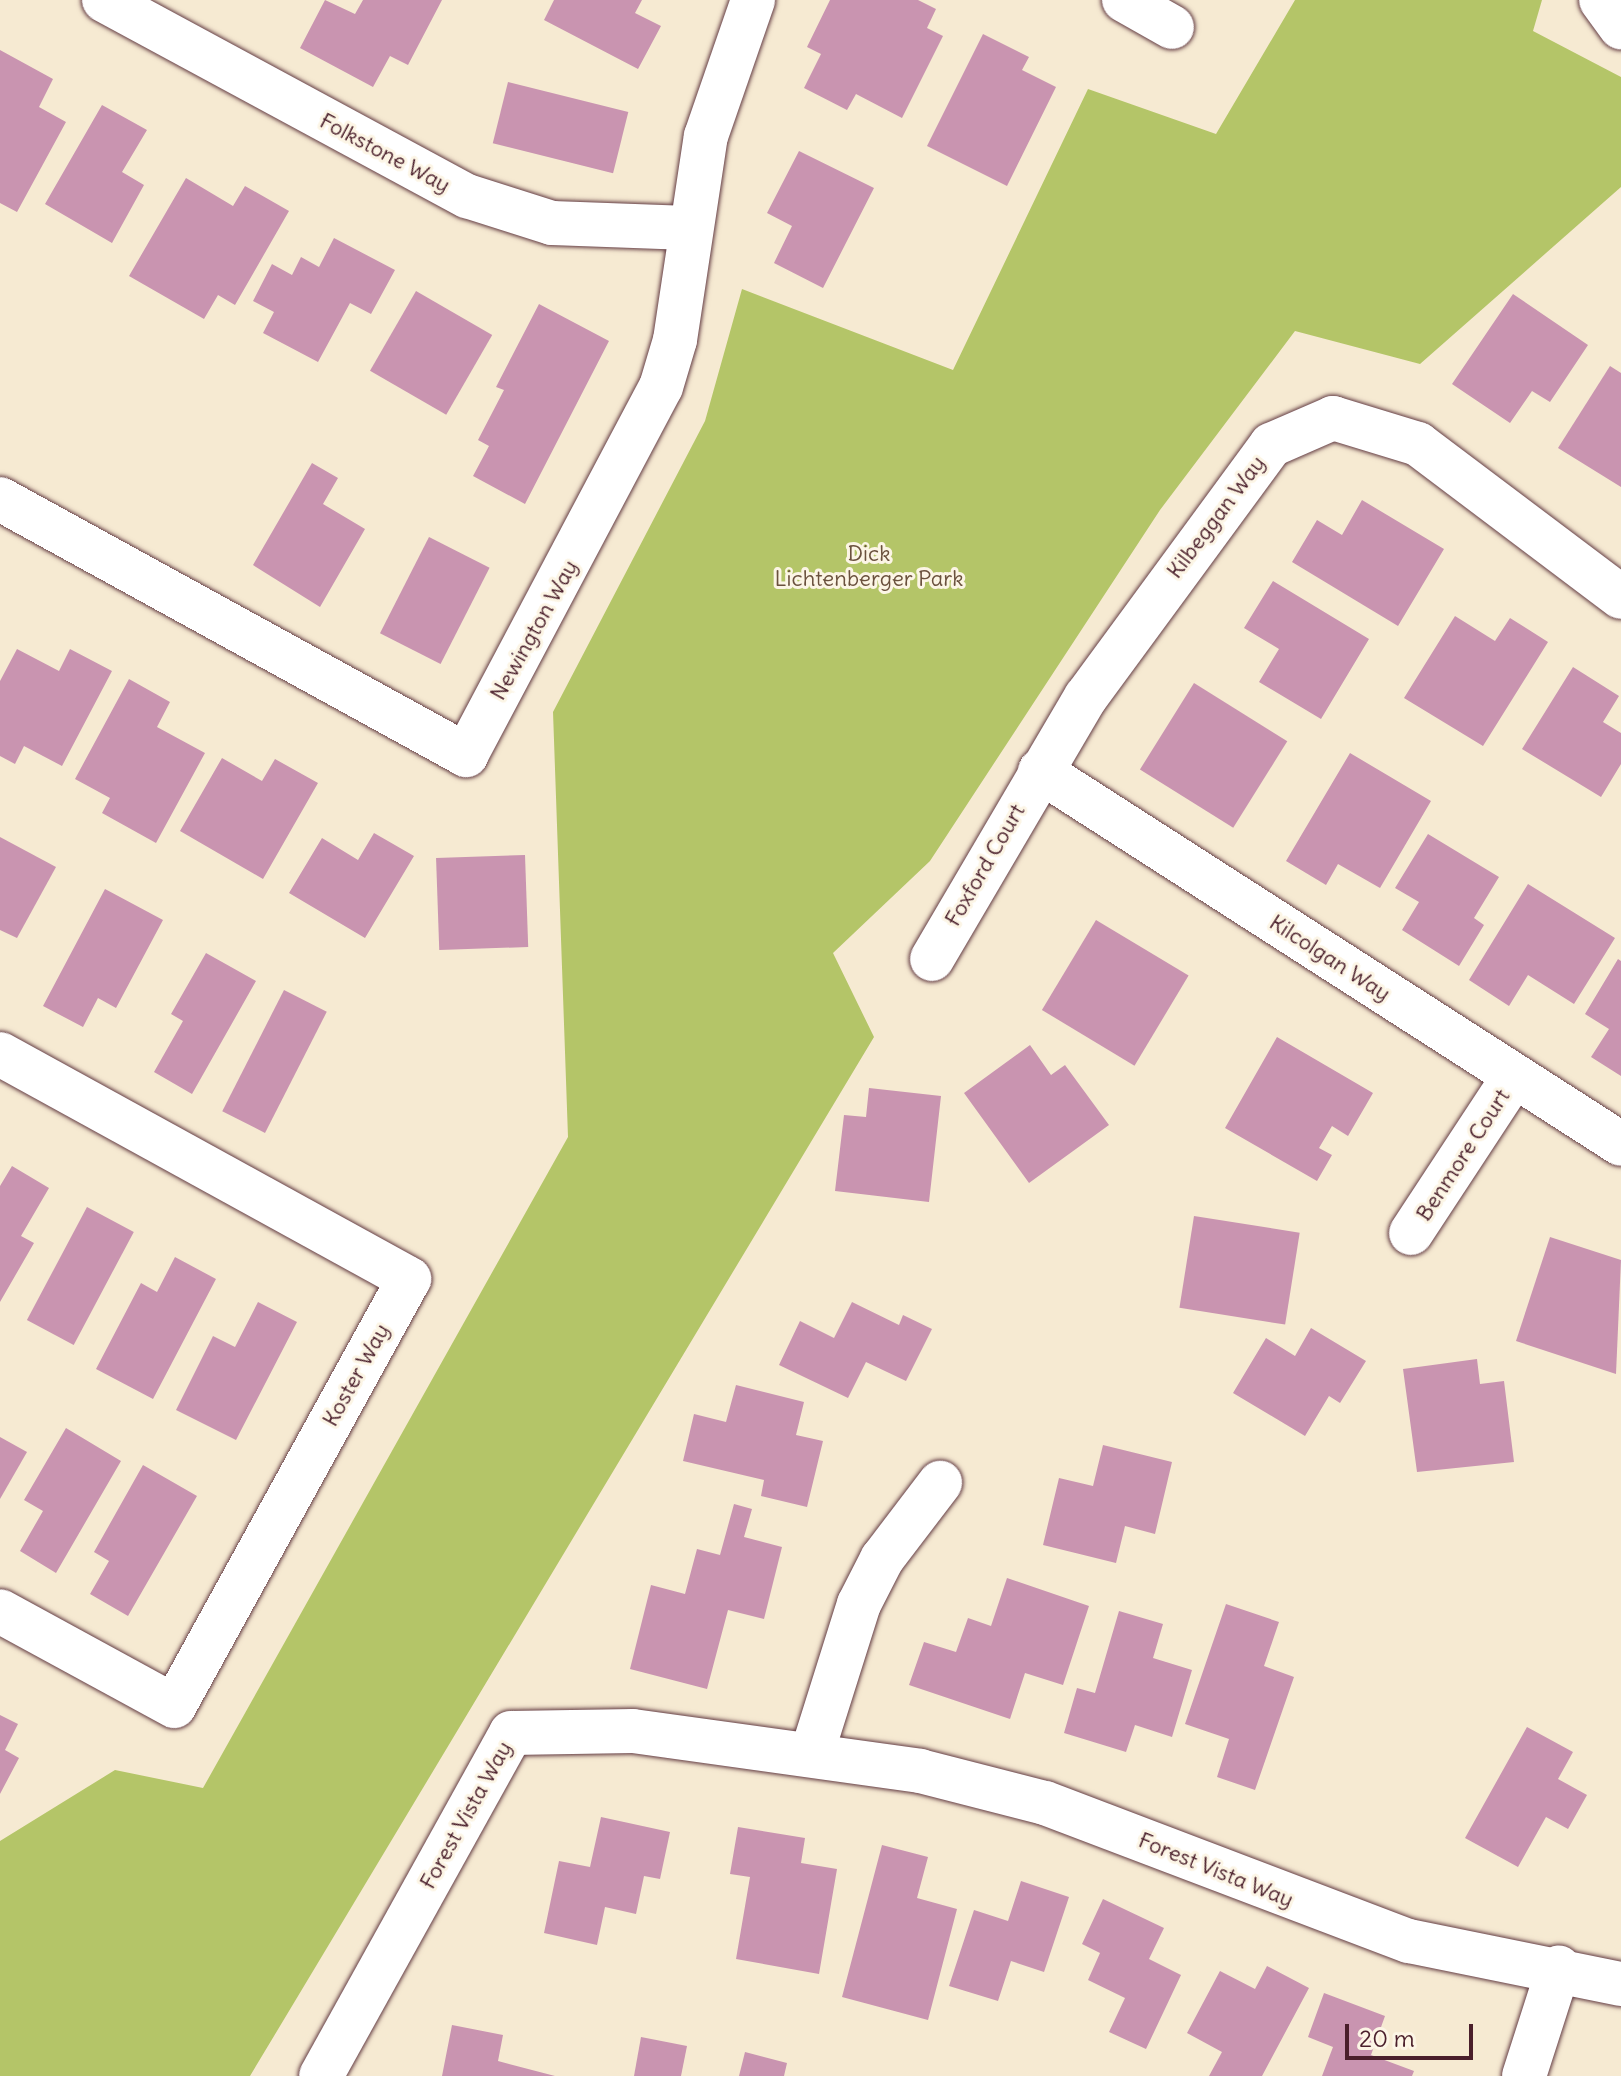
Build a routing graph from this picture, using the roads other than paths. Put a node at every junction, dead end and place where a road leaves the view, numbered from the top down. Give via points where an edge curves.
1 (104, 0) edge
2 (753, 0) edge
3 (1124, 0) edge
4 (1601, 0) edge
5 (1172, 27) dead end
6 (1621, 28) edge
7 (689, 228) junction
8 (0, 499) edge
9 (1621, 597) edge
10 (1040, 771) junction
11 (932, 959) dead end
12 (0, 1054) edge
13 (1514, 1076) junction
14 (1621, 1144) edge
15 (1411, 1233) dead end
16 (940, 1483) dead end
17 (0, 1611) edge
18 (812, 1753) junction
19 (1559, 1967) junction
20 (1621, 1984) edge
21 (321, 2076) edge
22 (1524, 2076) edge

1 - 7 street, Folkstone Way via 467,196 552,223
2 - 7 street, Newington Way via 720,84
3 - 5 street
4 - 6 street
7 - 8 street, Newington Way via 675,340 642,434 466,755
9 - 10 street, Kilbeggan Way via 1418,444 1333,418 1271,445
10 - 11 street, Foxford Court
10 - 13 street, Kilcolgan Way
12 - 17 street, Koster Way via 409,1279 174,1706
13 - 14 street, Kilcolgan Way
13 - 15 street, Benmore Court
16 - 18 street via 888,1549 859,1604
18 - 19 street, Forest Vista Way via 1045,1803 1394,1936
18 - 21 street, Forest Vista Way via 633,1731 511,1733
19 - 20 street, Forest Vista Way
19 - 22 street

